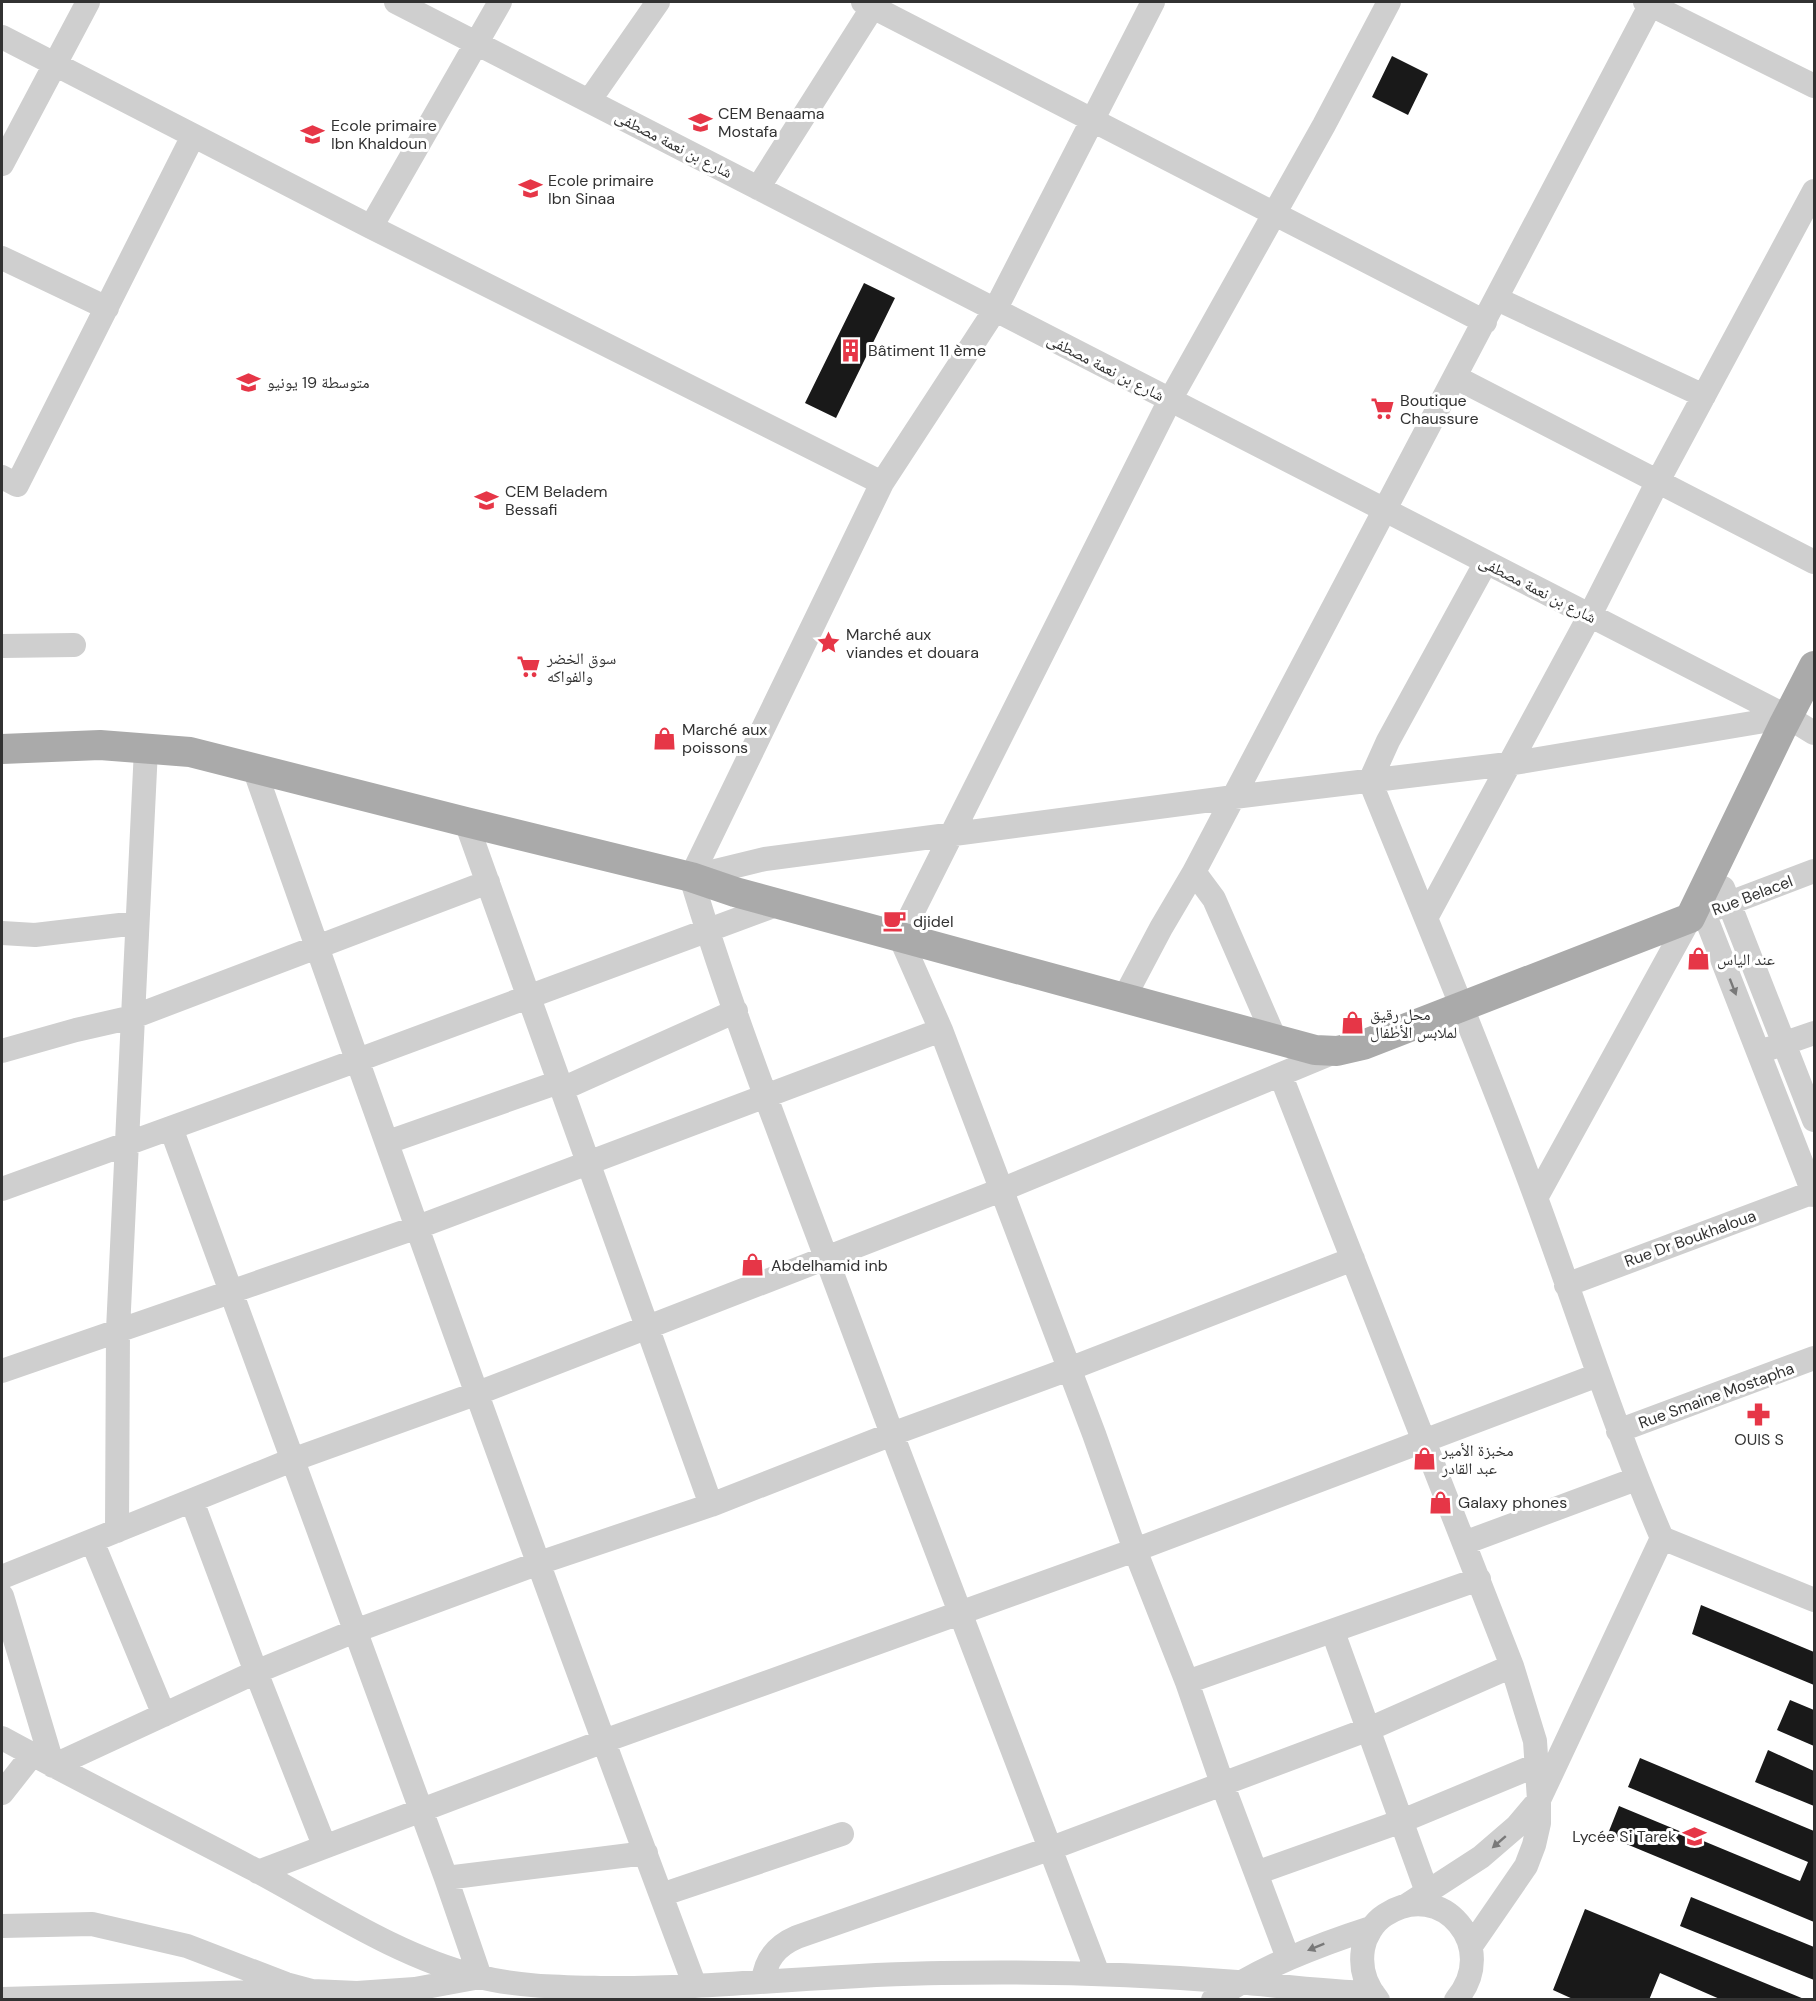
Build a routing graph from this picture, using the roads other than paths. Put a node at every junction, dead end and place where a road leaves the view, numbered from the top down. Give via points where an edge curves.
1 (87, 2) edge
2 (396, 2) edge
3 (500, 2) edge
4 (658, 2) edge
5 (1153, 2) edge
6 (1389, 2) edge
7 (1649, 2) edge
8 (870, 3) edge
9 (2, 37) edge
10 (478, 43) junction
11 (54, 64) junction
12 (1815, 86) edge
13 (589, 101) junction
14 (1093, 119) junction
15 (194, 136) junction
16 (2, 164) edge
17 (758, 188) junction
18 (1815, 191) edge
19 (1274, 213) junction
20 (371, 227) junction
21 (2, 258) edge
22 (1497, 299) junction
23 (107, 308) junction
24 (995, 310) junction
25 (1485, 322) junction
26 (1455, 377) junction
27 (1704, 396) junction
28 (1170, 400) junction
29 (2, 477) edge
30 (1658, 481) junction
31 (882, 483) junction
32 (1384, 510) junction
33 (1486, 562) junction
34 (1815, 562) edge
35 (1590, 615) junction
36 (74, 645) dead end
37 (2, 646) edge
38 (1815, 666) edge
39 (1788, 717) junction
40 (1815, 734) edge
41 (2, 749) edge
42 (146, 749) junction
43 (1508, 764) junction
44 (255, 768) junction
45 (1370, 781) junction
46 (1234, 797) junction
47 (466, 822) junction
48 (952, 834) junction
49 (1714, 867) junction
50 (1815, 871) edge
51 (1194, 872) junction
52 (691, 877) junction
53 (488, 882) junction
54 (1730, 903) junction
55 (779, 904) junction
56 (1697, 915) junction
57 (1426, 918) junction
58 (137, 923) junction
59 (707, 931) junction
60 (2, 933) edge
61 (900, 937) junction
62 (317, 947) junction
63 (529, 997) junction
64 (1124, 998) junction
65 (1461, 1006) junction
66 (736, 1011) junction
67 (133, 1017) junction
68 (941, 1030) junction
69 (1815, 1033) edge
70 (1275, 1039) junction
71 (1785, 1043) junction
72 (2, 1051) edge
73 (1337, 1052) junction
74 (1759, 1052) junction
75 (358, 1060) junction
76 (1281, 1076) junction
77 (561, 1085) junction
78 (766, 1095) junction
79 (1815, 1120) edge
80 (171, 1128) junction
81 (388, 1142) junction
82 (127, 1144) junction
83 (588, 1163) junction
84 (2, 1189) edge
85 (1001, 1190) junction
86 (1814, 1193) edge
87 (1536, 1198) junction
88 (418, 1227) junction
89 (827, 1258) junction
90 (1353, 1258) junction
91 (1566, 1285) junction
92 (231, 1292) junction
93 (647, 1328) junction
94 (118, 1330) junction
95 (1815, 1358) edge
96 (1069, 1369) junction
97 (2, 1371) edge
98 (1598, 1375) junction
99 (478, 1393) junction
100 (1618, 1431) junction
101 (892, 1434) junction
102 (1424, 1441) junction
103 (292, 1460) junction
104 (1636, 1479) junction
105 (192, 1500) junction
106 (711, 1505) junction
107 (117, 1531) junction
108 (1662, 1538) junction
109 (92, 1541) junction
110 (1464, 1543) junction
111 (1135, 1550) junction
112 (539, 1563) junction
113 (2, 1577) edge
114 (1479, 1579) junction
115 (2, 1596) edge
116 (1815, 1600) edge
117 (959, 1613) junction
118 (355, 1631) junction
119 (1333, 1632) junction
120 (1512, 1666) junction
121 (256, 1672) junction
122 (1187, 1682) junction
123 (164, 1715) junction
124 (1369, 1729) junction
125 (2, 1738) edge
126 (604, 1741) junction
127 (32, 1755) junction
128 (1537, 1765) junction
129 (53, 1766) junction
130 (1222, 1783) junction
131 (2, 1792) edge
132 (1539, 1800) junction
133 (421, 1809) junction
134 (1402, 1821) junction
135 (842, 1834) dead end
136 (324, 1845) junction
137 (1049, 1849) junction
138 (646, 1853) junction
139 (258, 1872) junction
140 (1256, 1873) junction
141 (446, 1878) junction
142 (660, 1895) junction
143 (1417, 1898) junction
144 (2, 1926) edge
145 (1371, 1928) junction
146 (1472, 1946) junction
147 (1287, 1959) junction
148 (1098, 1974) junction
149 (480, 1977) junction
150 (763, 1982) junction
151 (695, 1986) junction
152 (312, 1991) junction
153 (1227, 1993) edge
154 (664, 1994) edge
155 (1375, 1996) edge
156 (1466, 1996) edge
157 (2, 1999) edge

1 - 11 street
2 - 10 street, شارع بن نعمة مصطفى
3 - 10 street
4 - 13 street
5 - 14 street
6 - 19 street
7 - 12 street
7 - 22 street
8 - 14 street
8 - 17 street
9 - 11 street
10 - 13 street, شارع بن نعمة مصطفى
10 - 20 street
11 - 15 street
11 - 16 street
13 - 17 street, شارع بن نعمة مصطفى
14 - 19 street
14 - 24 street
15 - 20 street
15 - 23 street
17 - 24 street, شارع بن نعمة مصطفى
18 - 27 street
19 - 25 street
19 - 28 street
20 - 31 street
21 - 23 street
22 - 25 street
22 - 27 street
23 - 29 street via 17,484
24 - 28 street, شارع بن نعمة مصطفى
24 - 31 street
25 - 26 street
26 - 30 street
26 - 32 street
27 - 30 street
28 - 32 street, شارع بن نعمة مصطفى
28 - 48 street
30 - 34 street
30 - 35 street
31 - 52 street
32 - 33 street, شارع بن نعمة مصطفى
32 - 46 street
33 - 35 street, شارع بن نعمة مصطفى
33 - 45 street
35 - 39 street, شارع بن نعمة مصطفى
35 - 43 street
36 - 37 street
38 - 39 main road
39 - 40 street, شارع بن نعمة مصطفى
39 - 43 street
39 - 49 main road
41 - 42 main road via 100,745
42 - 44 main road via 190,752
42 - 58 street
43 - 45 street
43 - 57 street
44 - 47 main road
44 - 62 street
45 - 46 street
45 - 57 street
46 - 48 street
46 - 51 street
47 - 52 main road
47 - 53 street
48 - 52 street via 765,859
48 - 61 street
49 - 54 street
49 - 56 main road
50 - 54 street, Rue Belacel
51 - 64 street
51 - 70 street via 1214,899
52 - 55 main road
52 - 59 street
53 - 62 street
53 - 63 street
54 - 56 street, Rue Belacel
54 - 71 street
55 - 59 street
55 - 61 main road
56 - 65 main road
56 -> 74 street
56 - 87 street
57 - 65 street
58 - 60 street via 35,935
58 - 67 street
59 - 63 street
59 - 66 street
61 - 64 main road
61 - 68 street
62 - 67 street
62 - 75 street
63 - 75 street
63 - 77 street
64 - 70 main road
65 - 73 main road
65 - 87 street
66 - 77 street
66 - 78 street
67 - 72 street
67 - 82 street
68 - 78 street
68 - 85 street
69 - 71 street
70 - 73 main road
71 - 74 street
71 - 79 street
73 - 76 street
74 - 86 street
75 - 80 street
75 - 81 street
76 - 85 street
76 - 90 street
77 - 81 street
77 - 83 street
78 - 83 street
78 - 89 street
80 - 82 street
80 - 92 street
81 - 88 street
82 - 84 street
82 - 94 street
83 - 88 street
83 - 93 street
85 - 89 street
85 - 96 street
86 - 91 street, Rue Dr Boukhaloua
87 - 91 street
88 - 92 street
88 - 99 street
89 - 93 street
89 - 101 street
90 - 96 street
90 - 102 street
91 - 98 street
92 - 94 street
92 - 103 street
93 - 99 street
93 - 106 street
94 - 97 street
94 - 107 street
95 - 100 street, Rue Smaine Mostapha
96 - 101 street
96 - 111 street
98 - 100 street
98 - 102 street
99 - 103 street
99 - 112 street
100 - 104 street
101 - 106 street
101 - 117 street
102 - 110 street
102 - 111 street
103 - 105 street
103 - 118 street
104 - 108 street
104 - 110 street
105 - 107 street
105 - 121 street
106 - 112 street
107 - 109 street
108 - 116 street
108 - 132 street
109 - 113 street
109 - 123 street
110 - 114 street
111 - 117 street
111 - 122 street
112 - 118 street
112 - 126 street
114 - 119 street
114 - 120 street
115 - 129 street
117 - 126 street
117 - 137 street
118 - 121 street
118 - 133 street
119 - 122 street
119 - 124 street
120 - 124 street
120 - 128 street via 1535,1741
121 - 123 street
121 - 136 street
122 - 130 street
123 - 129 street
124 - 130 street
124 - 134 street
125 - 127 street
126 - 133 street
126 - 138 street
127 - 129 street
127 - 131 street
128 - 132 street
128 - 134 street
129 - 139 street
130 - 137 street
130 - 140 street
132 -> 143 street via 1517,1826 1481,1857
132 - 146 street via 1539,1823 1526,1866
133 - 136 street
133 - 141 street
134 - 140 street
134 - 143 street
135 - 142 street
136 - 139 street
137 - 148 street
137 - 150 street via 786,1942 769,1959
138 - 141 street
138 - 142 street
139 - 149 street via 400,1948
140 - 147 street
141 - 149 street
142 - 151 street
143 - 145 street via 1393,1909
143 - 146 street via 1454,1918
144 - 152 street via 92,1924 187,1946
145 -> 147 street
145 - 155 street via 1361,1961 1364,1978
146 - 156 street
147 - 153 street
148 - 150 street via 939,1972
148 - 153 street
149 - 152 street via 415,1989
149 - 154 street via 541,1986
150 - 151 street
151 - 154 street
152 - 157 street
153 - 155 street via 1305,1990

